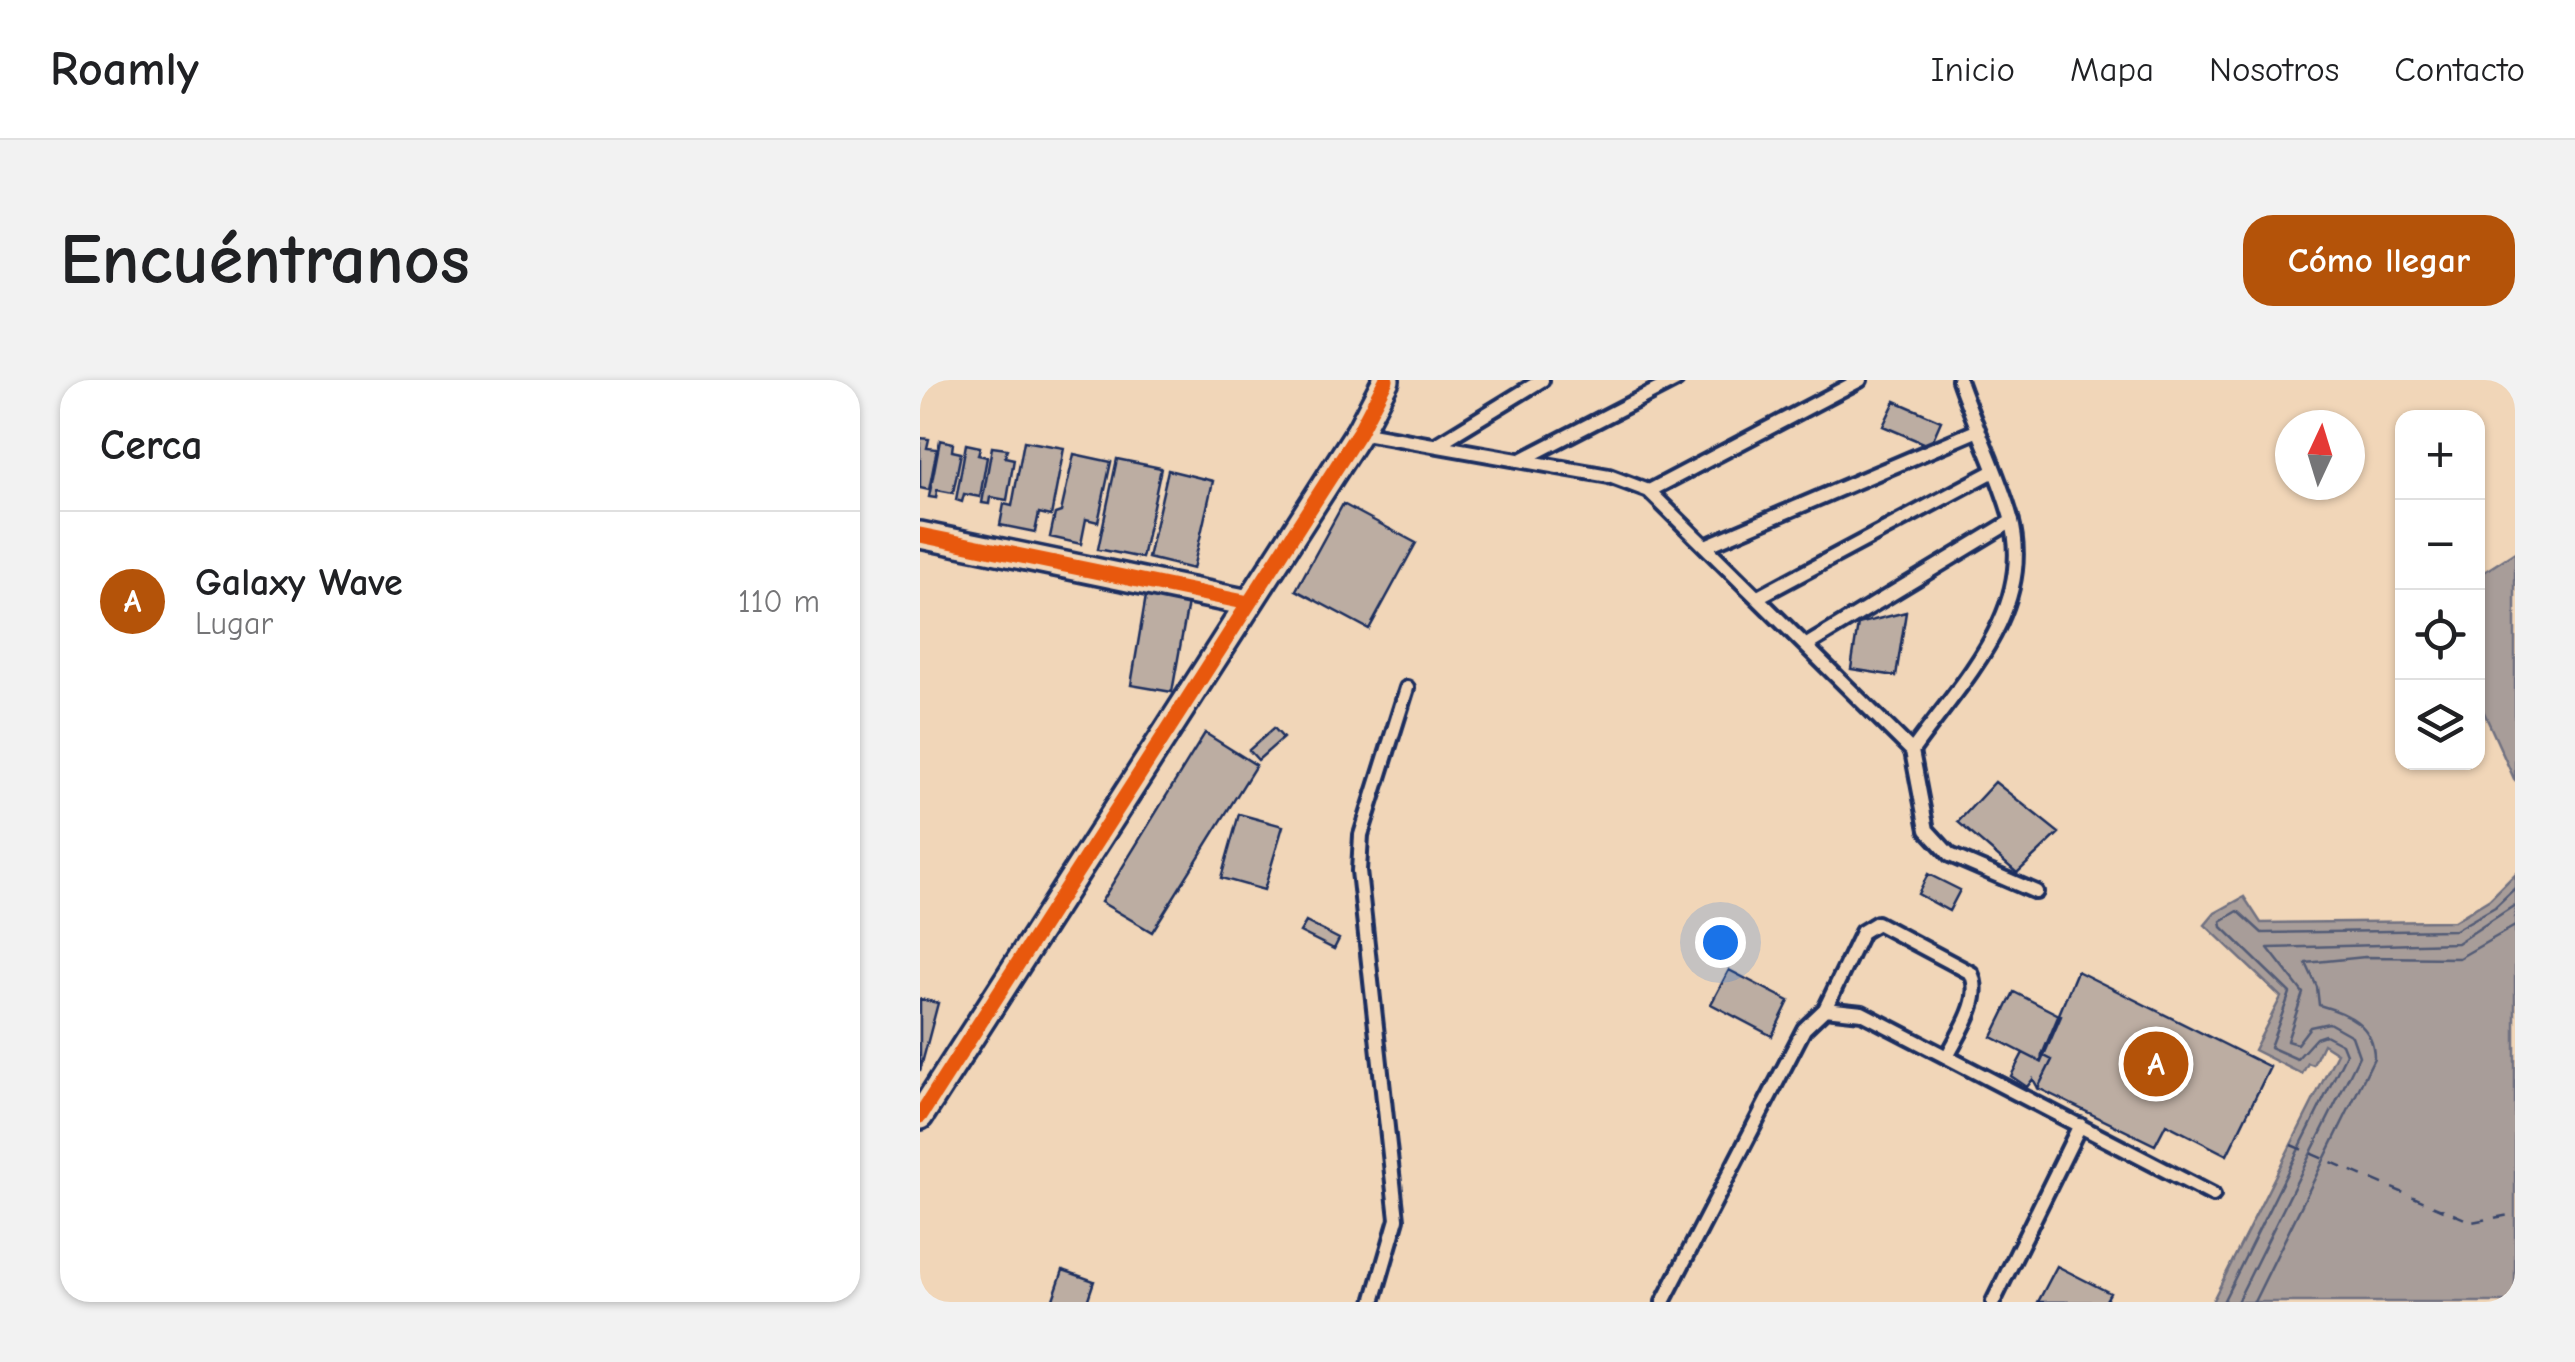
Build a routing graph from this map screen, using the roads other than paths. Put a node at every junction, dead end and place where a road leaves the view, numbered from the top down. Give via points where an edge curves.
1 (1386, 380) edge
2 (1542, 380) edge
3 (1676, 380) edge
4 (1860, 380) edge
5 (1960, 380) edge
6 (1976, 431) junction
7 (1360, 432) junction
8 (1436, 445) junction
9 (1522, 459) junction
10 (1994, 471) junction
11 (1649, 490) junction
12 (2012, 521) junction
13 (920, 535) edge
14 (1708, 545) junction
15 (1758, 597) junction
16 (1248, 602) junction
17 (1806, 645) junction
18 (1407, 688) dead end
19 (1912, 751) junction
20 (2036, 892) dead end
21 (1824, 1010) junction
22 (1947, 1057) junction
23 (920, 1116) edge
24 (2080, 1125) junction
25 (2213, 1195) dead end
26 (1373, 1302) edge
27 (1663, 1302) edge
28 (1994, 1302) edge

1 - 7 street
2 - 8 lane
3 - 9 lane
4 - 11 lane
5 - 6 lane
6 - 10 lane
6 - 14 lane
7 - 8 lane
7 - 16 street
8 - 9 lane
9 - 11 lane
10 - 12 lane
10 - 15 lane
11 - 14 lane
12 - 17 lane
12 - 19 lane via 2014,592 2004,622
13 - 16 street
14 - 15 lane
15 - 17 lane
16 - 23 street
17 - 19 lane
18 - 26 lane via 1362,835 1359,871 1396,1219
19 - 20 lane via 1927,830 1950,855
21 - 22 lane via 1862,1013
21 - 22 lane via 1862,932 1877,923 1970,973 1976,983
21 - 27 lane via 1804,1029
22 - 24 lane
24 - 25 lane
24 - 28 lane

